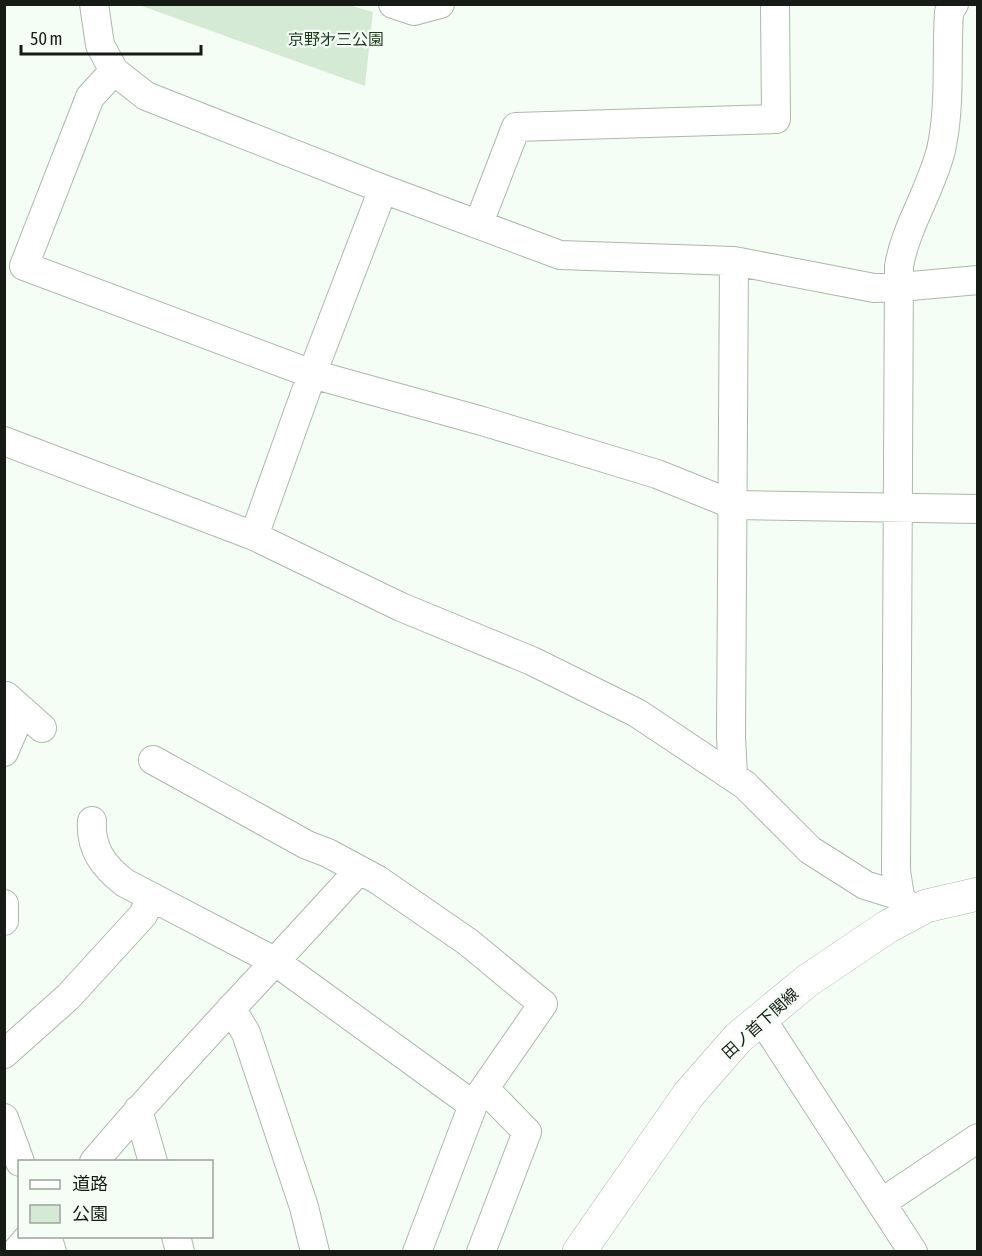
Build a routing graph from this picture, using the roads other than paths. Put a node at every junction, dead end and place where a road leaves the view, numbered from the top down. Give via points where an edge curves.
1 (94, 4) edge
2 (393, 4) edge
3 (440, 4) edge
4 (775, 4) edge
5 (954, 4) edge
6 (114, 71) junction
7 (383, 189) junction
8 (479, 224) junction
9 (734, 261) junction
10 (978, 280) edge
11 (900, 287) junction
12 (312, 374) junction
13 (4, 441) edge
14 (734, 505) junction
15 (898, 508) junction
16 (978, 509) edge
17 (254, 536) junction
18 (23, 711) dead end
19 (4, 752) edge
20 (153, 759) dead end
21 (733, 777) junction
22 (92, 821) dead end
23 (359, 870) junction
24 (978, 894) edge
25 (152, 897) junction
26 (4, 904) edge
27 (906, 905) junction
28 (4, 921) edge
29 (276, 962) junction
30 (231, 1008) junction
31 (761, 1018) junction
32 (4, 1054) edge
33 (479, 1097) junction
34 (138, 1110) junction
35 (4, 1118) edge
36 (978, 1138) edge
37 (20, 1160) edge
38 (95, 1160) edge
39 (153, 1160) edge
40 (881, 1203) junction
41 (28, 1238) edge
42 (16, 1251) edge
43 (315, 1251) edge
44 (417, 1251) edge
45 (481, 1251) edge
46 (579, 1251) edge
47 (913, 1251) edge

1 - 6 street via 100,45
2 - 3 street via 414,11
4 - 8 street via 776,119 516,127
5 - 11 street via 949,12 941,147 902,249
6 - 7 street via 146,96
6 - 12 street via 90,97 24,266
7 - 8 street
7 - 12 street
8 - 9 street via 560,255
9 - 11 street via 874,288
9 - 14 street
10 - 11 street
11 - 15 street
12 - 14 street via 657,474
12 - 17 street
13 - 17 street
14 - 15 street
14 - 21 street
15 - 16 street
15 - 27 street via 896,872
17 - 21 street via 401,607 532,661 637,713
18 - 19 street
20 - 23 street
21 - 27 street via 810,850
22 - 25 street via 93,845 107,868
23 - 29 street
23 - 33 street via 468,942 543,1004
24 - 27 main road, 田ノ首下関線 via 926,906
25 - 29 street
25 - 32 street via 143,915 68,997
26 - 28 street
27 - 31 main road, 田ノ首下関線 via 887,927 807,981
29 - 30 street
29 - 33 street
30 - 34 street
30 - 43 street via 246,1034
31 - 40 street
31 - 46 main road, 田ノ首下関線 via 689,1094
33 - 44 street
33 - 45 street via 527,1132
34 - 38 street
34 - 39 street
35 - 37 street
36 - 40 street
40 - 47 street
41 - 42 street

